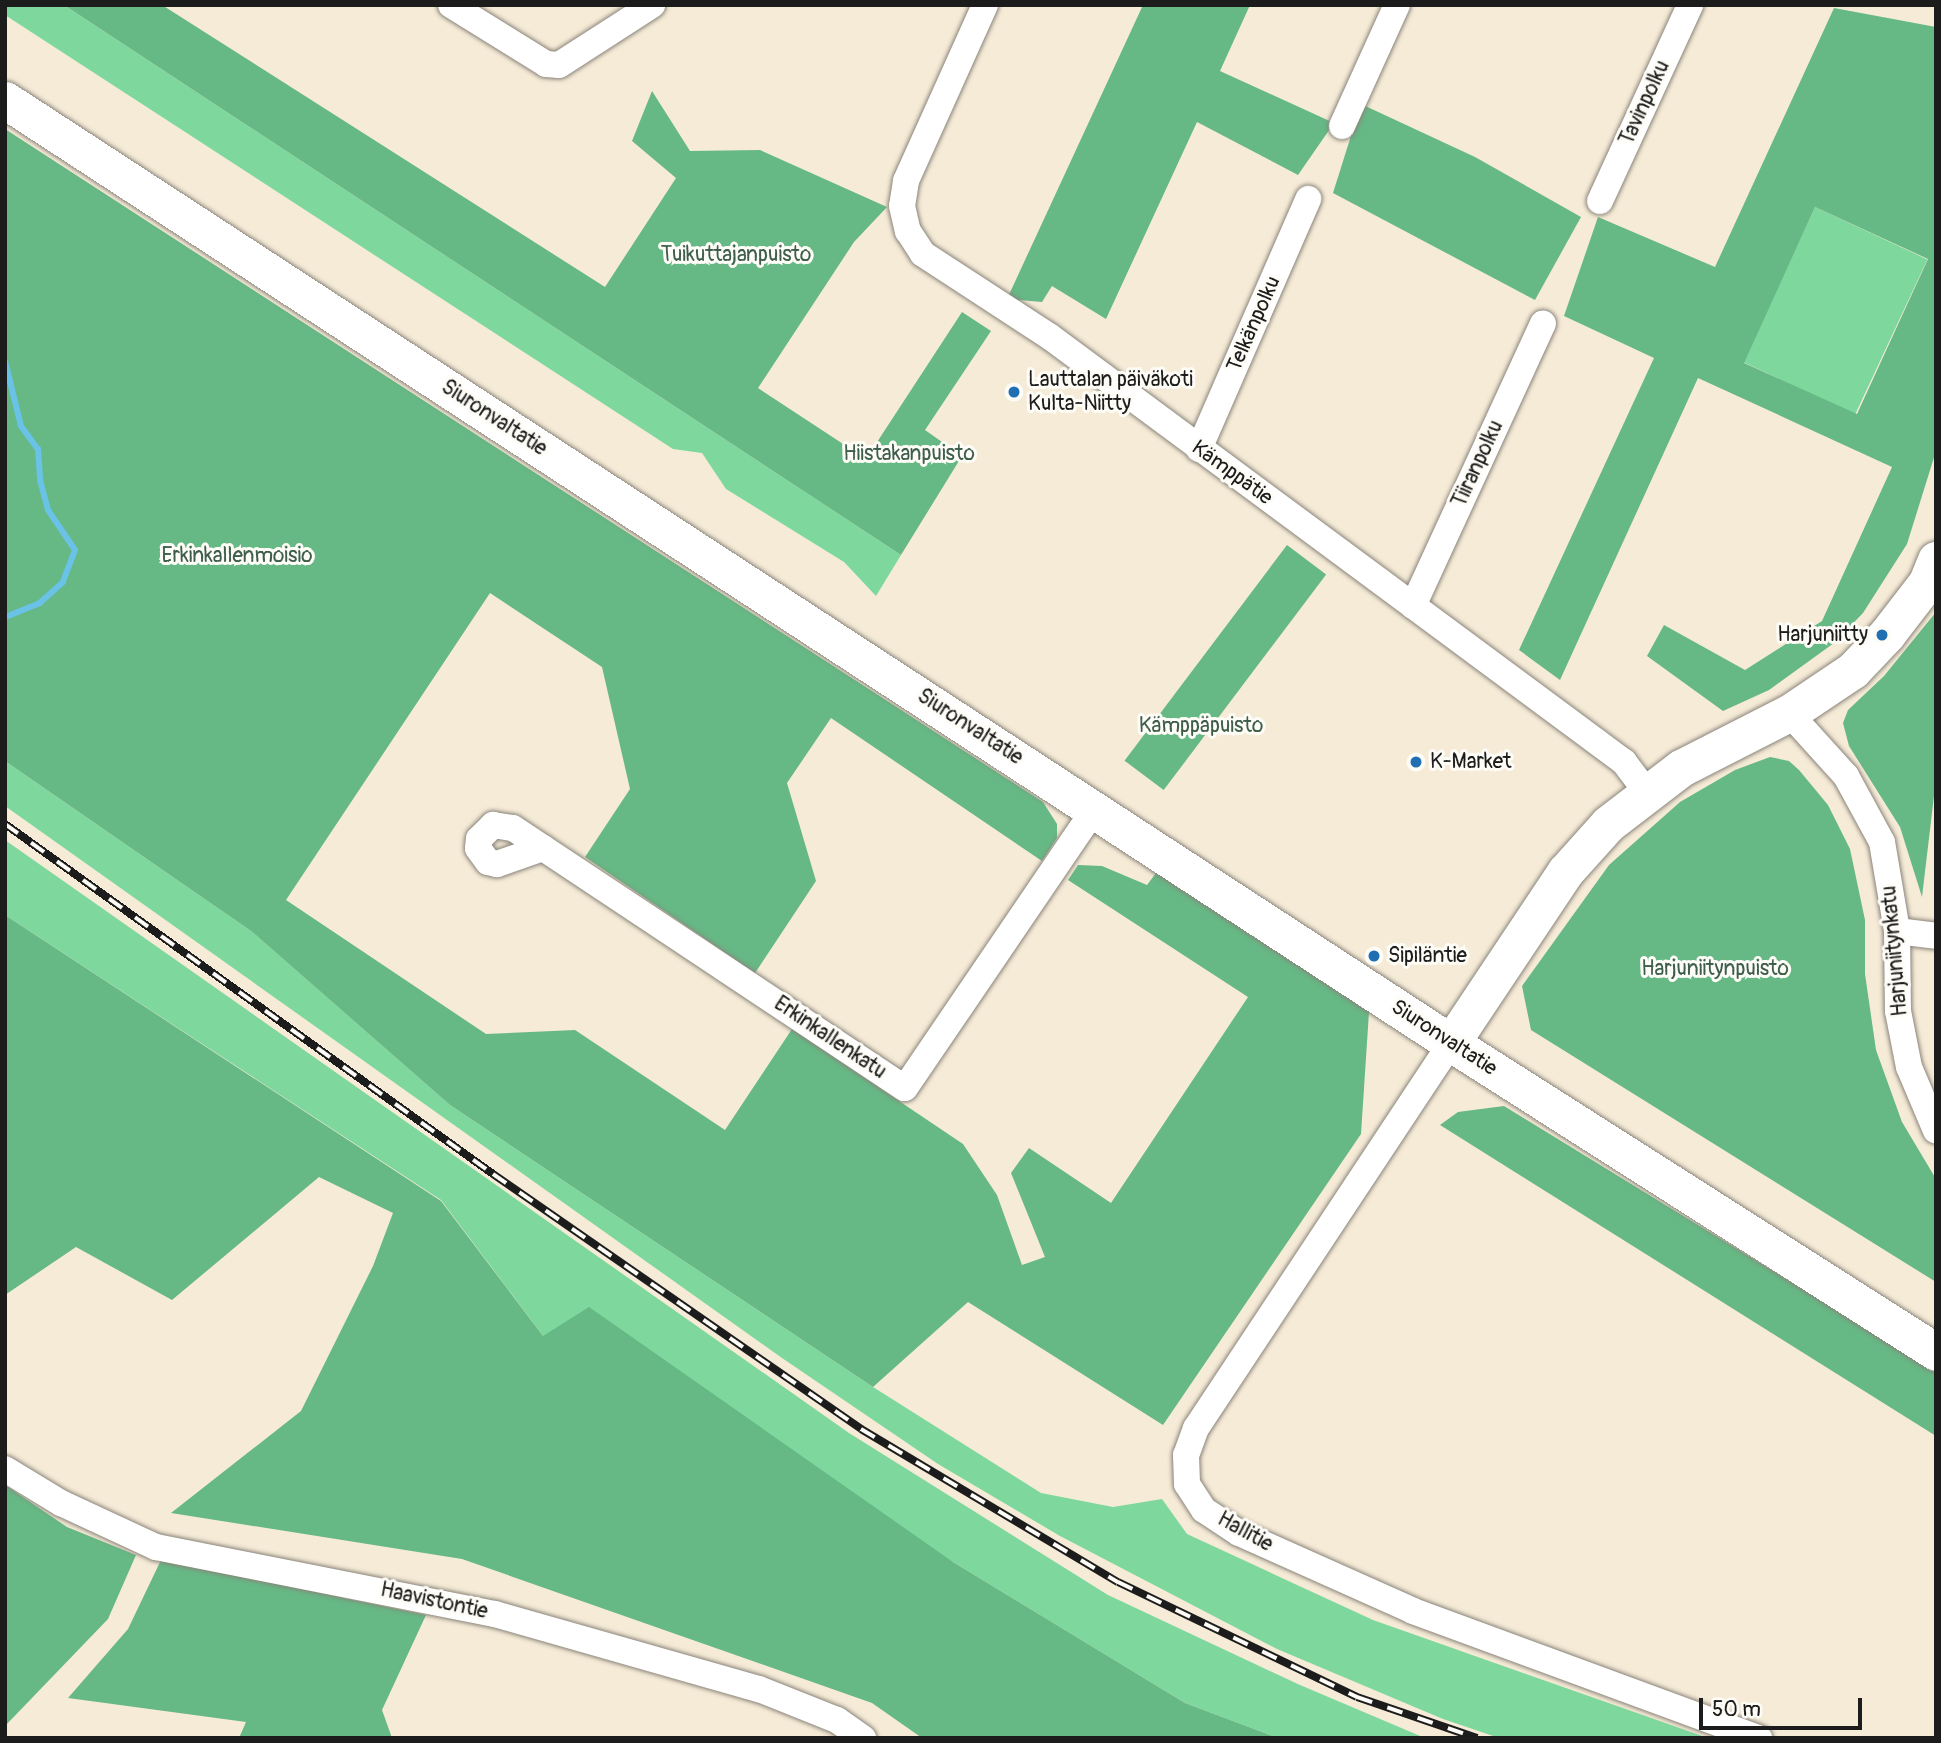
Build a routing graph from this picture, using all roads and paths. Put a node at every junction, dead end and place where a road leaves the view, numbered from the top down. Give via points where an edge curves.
1 (451, 5) edge
2 (652, 5) edge
3 (985, 5) edge
4 (1397, 5) edge
5 (1690, 5) edge
6 (5, 100) edge
7 (1342, 126) dead end
8 (1308, 199) dead end
9 (1600, 201) dead end
10 (1543, 323) dead end
11 (1199, 449) junction
12 (1936, 561) edge
13 (1413, 606) junction
14 (1789, 713) junction
15 (1647, 792) junction
16 (1095, 808) junction
17 (543, 848) dead end
18 (1897, 931) junction
19 (1936, 936) edge
20 (1451, 1043) junction
21 (1936, 1131) edge
22 (1936, 1352) edge
23 (5, 1469) edge
24 (863, 1738) edge
25 (1759, 1738) edge

1 - 2 street via 545,64 559,65
3 - 11 street, Kämppätie via 906,181 902,206 908,232 923,254 1049,336
4 - 7 street
5 - 9 street, Tavinpolku
6 - 16 main road, Siuronvaltatie
8 - 11 street, Telkänpolku
10 - 13 street, Tiiranpolku
11 - 13 street, Kämppätie
12 - 14 main road via 1927,582 1853,670
13 - 15 street, Kämppätie via 1625,762
14 - 15 main road via 1716,747
14 - 18 street, Harjuniitynkatu via 1846,776 1882,842
15 - 20 main road via 1608,824 1565,872
16 - 17 street, Erkinkallenkatu via 905,1087
16 - 20 main road, Siuronvaltatie
18 - 19 street
18 - 21 street, Harjuniitynkatu via 1898,1011 1909,1067
20 - 22 main road, Siuronvaltatie
20 - 25 street, Hallitie via 1196,1428 1186,1455 1187,1483 1205,1510 1239,1533 1400,1605
23 - 24 street, Haavistontie via 61,1503 156,1547 495,1614 759,1689 837,1720

